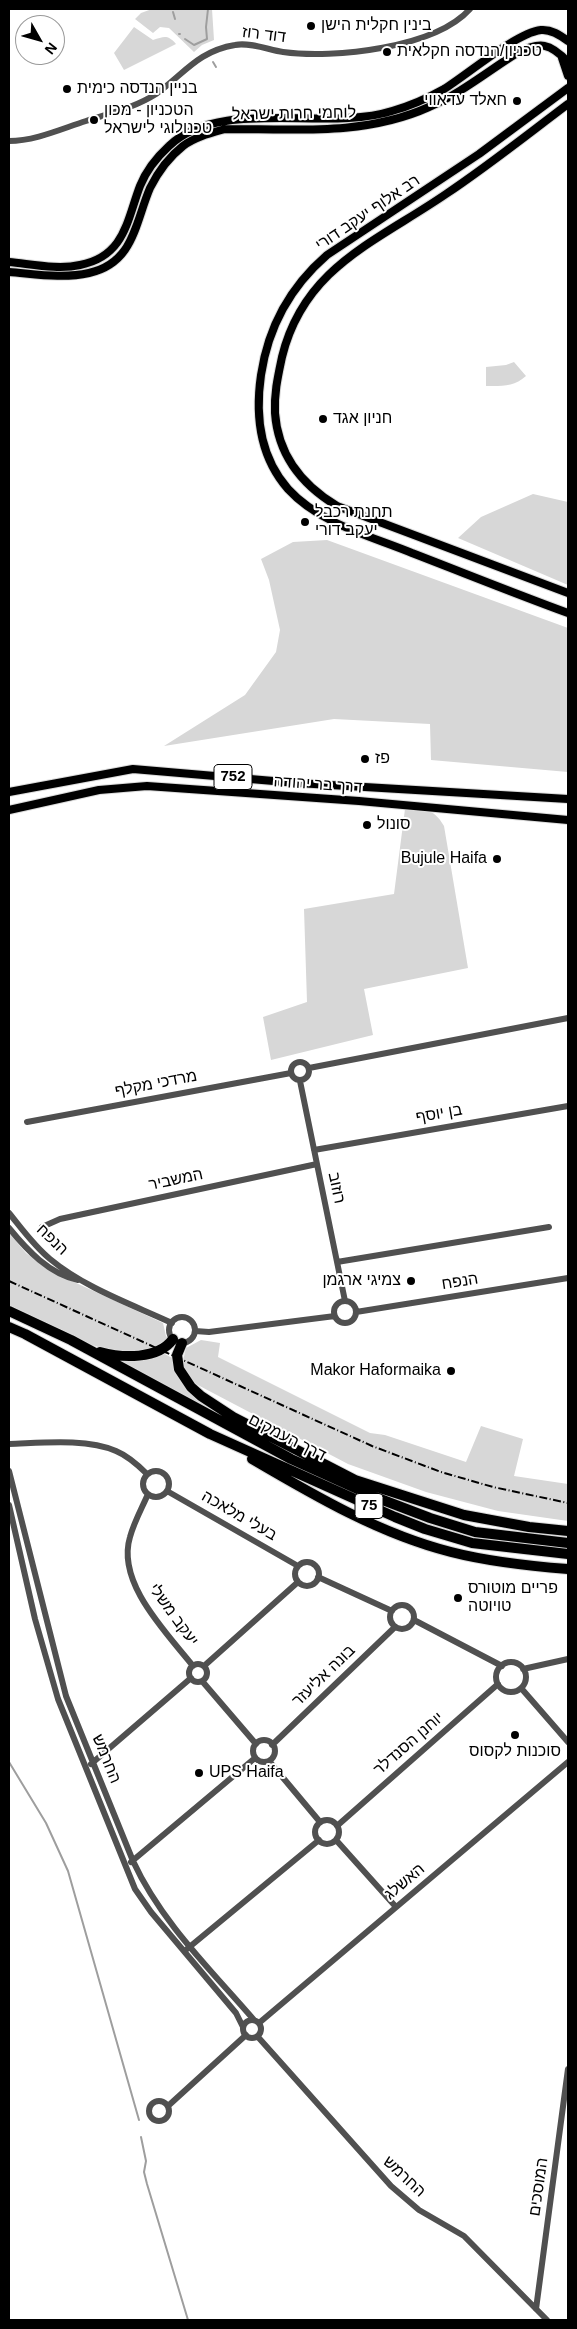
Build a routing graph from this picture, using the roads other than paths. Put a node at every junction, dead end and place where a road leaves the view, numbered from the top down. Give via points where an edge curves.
1 (470, 9) edge
2 (568, 41) edge
3 (561, 54) junction
4 (568, 62) edge
5 (568, 76) edge
6 (568, 81) edge
7 (566, 90) edge
8 (568, 104) edge
9 (9, 141) edge
10 (9, 262) edge
11 (9, 272) edge
12 (568, 593) edge
13 (568, 613) edge
14 (9, 792) edge
15 (568, 799) edge
16 (9, 810) edge
17 (568, 820) edge
18 (568, 1018) edge
19 (309, 1068) junction
20 (291, 1073) junction
21 (300, 1081) junction
22 (568, 1106) edge
23 (27, 1122) dead end
24 (314, 1150) junction
25 (317, 1164) junction
26 (9, 1213) edge
27 (42, 1227) dead end
28 (549, 1227) dead end
29 (9, 1228) edge
30 (337, 1262) junction
31 (568, 1278) edge
32 (81, 1281) junction
33 (345, 1301) junction
34 (9, 1311) edge
35 (356, 1312) junction
36 (335, 1316) junction
37 (172, 1323) junction
38 (9, 1327) edge
39 (195, 1331) junction
40 (71, 1340) junction
41 (178, 1341) junction
42 (210, 1434) junction
43 (9, 1444) edge
44 (291, 1459) junction
45 (9, 1471) edge
46 (343, 1473) junction
47 (147, 1474) junction
48 (167, 1490) junction
49 (148, 1494) junction
50 (9, 1505) edge
51 (568, 1531) edge
52 (568, 1543) edge
53 (568, 1554) edge
54 (298, 1566) junction
55 (568, 1569) edge
56 (318, 1577) junction
57 (298, 1582) junction
58 (392, 1611) junction
59 (414, 1620) junction
60 (394, 1627) junction
61 (568, 1659) edge
62 (193, 1666) junction
63 (204, 1666) junction
64 (502, 1666) junction
65 (523, 1669) junction
66 (191, 1678) junction
67 (202, 1681) junction
68 (498, 1684) junction
69 (521, 1688) junction
70 (568, 1742) edge
71 (256, 1744) junction
72 (272, 1745) junction
73 (256, 1758) junction
74 (269, 1762) junction
75 (568, 1762) edge
76 (93, 1763) junction
77 (87, 1768) junction
78 (320, 1822) junction
79 (338, 1824) junction
80 (319, 1840) junction
81 (336, 1840) junction
82 (133, 1861) junction
83 (126, 1866) junction
84 (396, 1907) junction
85 (190, 1946) junction
86 (184, 1951) junction
87 (257, 2021) junction
88 (243, 2028) junction
89 (246, 2035) junction
90 (258, 2037) junction
91 (568, 2069) edge
92 (168, 2106) dead end
93 (536, 2309) junction
94 (547, 2320) edge

1 - 9 street, דוד רוז via 464,16 425,38 389,47 340,53 285,52 238,44 217,48 134,107 54,133
2 - 10 main road, לוחמי חרות ישראל via 548,30 530,33 444,89 390,112 348,119 228,120 204,125 178,138 157,158 141,185 124,233 106,254 74,266
3 - 4 main road, לוחמי חרות ישראל
3 - 5 main road
3 - 11 main road, לוחמי חרות ישראל via 545,46 526,48 442,101 393,121 346,128 225,129 210,133 184,146 167,162 150,189 132,241 116,259 91,273 75,276
6 - 7 main road
7 - 13 main road, רב אלוף יעקב דורי via 479,154 313,267 290,296 272,333 263,361 257,410 266,453 289,490 310,507 355,532
8 - 12 main road, רב אלוף יעקב דורי via 447,193 333,269 307,298 294,319 274,398 281,445 304,482 325,499
14 - 15 main road, דרך בר יהודה / 752 via 133,769
16 - 17 main road, דרך בר יהודה / 752 via 99,790 147,786
18 - 19 street
19 - 20 street via 302,1062 296,1063
19 - 21 street via 308,1077
20 - 21 street
20 - 23 street, מרדכי מקלף
21 - 24 street, רוזוב
22 - 24 street, בן יוסף
24 - 25 street, רוזוב
25 - 27 street, המשביר via 60,1219
25 - 30 street, רוזוב
26 - 32 street, הנפח via 37,1248
28 - 30 street
29 - 32 street, הנפח via 42,1262 61,1275
30 - 33 street, רוזוב
31 - 35 street, הנפח
32 - 37 street, הנפח
33 - 35 street via 352,1303
33 - 36 street via 336,1306
34 - 40 highway, דרך העמקים / 75
35 - 36 street via 349,1322 342,1322
36 - 39 street
37 - 39 street via 178,1318 186,1318 193,1323
37 - 41 street via 170,1330
38 - 42 highway, דרך העמקים / 75
39 - 41 street via 192,1338
40 - 41 highway via 125,1357 161,1349
40 - 44 highway, דרך העמקים / 75
41 - 46 highway via 179,1369 201,1396 233,1417
42 - 53 highway, דרך העמקים / 75 via 425,1529 472,1543
42 - 55 highway via 334,1505 415,1541 481,1558
43 - 47 street via 67,1443 109,1449
44 - 46 highway
44 - 52 highway, דרך העמקים / 75 via 375,1497 453,1526 475,1532
45 - 76 street, החרמש via 66,1696
46 - 51 highway via 385,1491 464,1514
47 - 48 street via 154,1470 166,1475 169,1482
47 - 49 street via 143,1482
48 - 49 street via 156,1497
48 - 54 street, בעלי מלאכה
49 - 62 street, יעקב משלי via 129,1538 128,1559 133,1584
50 - 77 street, החרמש via 35,1619 58,1699
54 - 56 street via 305,1562 312,1564 318,1570
54 - 57 street via 295,1576
56 - 57 street via 309,1585
56 - 58 street
57 - 63 street
58 - 59 street via 398,1606 409,1607 414,1612
58 - 60 street
59 - 60 street via 406,1629
59 - 64 street
60 - 72 street, בונה אליעזר
61 - 65 street
62 - 63 street
62 - 66 street
63 - 67 street via 207,1674
64 - 65 street via 516,1663
64 - 68 street via 497,1674
65 - 69 street via 525,1681
66 - 67 street
66 - 76 street
67 - 71 street
68 - 69 street via 509,1692
68 - 79 street, יוחנן הסנדלר
69 - 70 street
71 - 72 street via 265,1741
71 - 73 street via 253,1752
72 - 74 street via 274,1755
73 - 74 street
73 - 82 street
74 - 78 street
75 - 84 street, האשלג
76 - 77 street
76 - 82 street, החרמש
77 - 83 street, החרמש
78 - 79 street via 329,1819
78 - 80 street via 315,1829
79 - 81 street
80 - 81 street via 326,1844
80 - 85 street
81 - 84 street
82 - 83 street
82 - 85 street, החרמש via 157,1905
83 - 86 street, החרמש via 135,1889
84 - 87 street, האשלג
85 - 86 street
85 - 87 street, החרמש
86 - 88 street, החרמש via 236,2013
87 - 88 street via 246,2022
87 - 90 street via 262,2029
88 - 89 street
89 - 90 street
89 - 92 street
90 - 93 street, החרמש via 391,2186 420,2210 464,2236
91 - 93 street, המוסכים
93 - 94 street, החרמש

